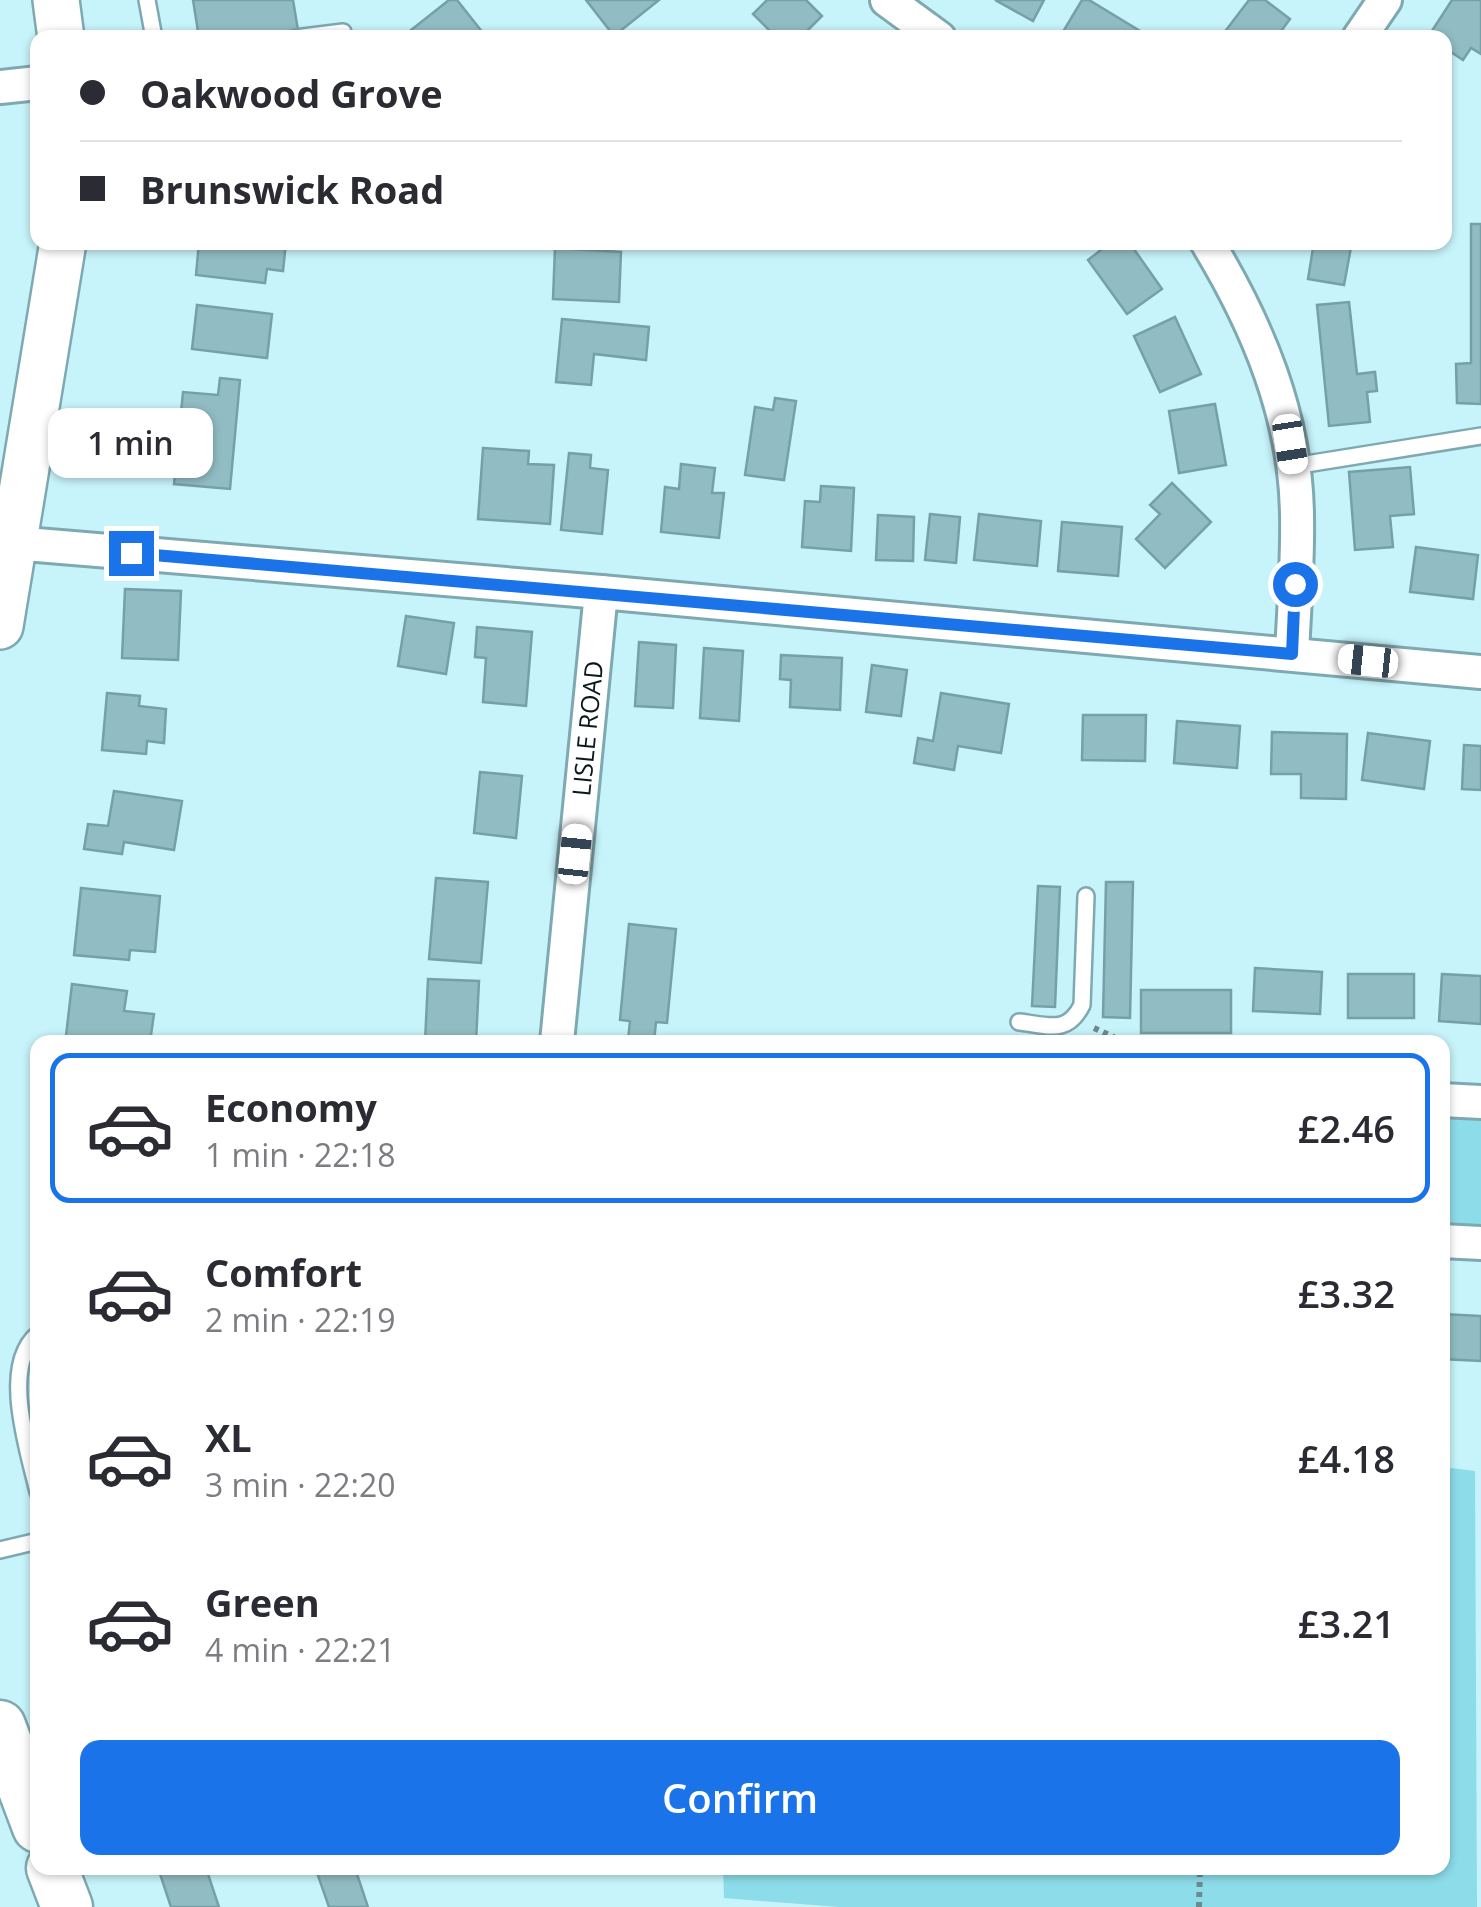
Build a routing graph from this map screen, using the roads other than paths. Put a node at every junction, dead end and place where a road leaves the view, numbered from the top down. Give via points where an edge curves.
1 (56, 0) edge
2 (147, 0) edge
3 (887, 0) edge
4 (1384, 0) edge
5 (60, 30) edge
6 (153, 30) edge
7 (928, 30) edge
8 (1363, 30) edge
9 (30, 84) edge
10 (0, 87) edge
11 (62, 250) edge
12 (1212, 250) edge
13 (1481, 436) edge
14 (1294, 466) junction
15 (13, 543) junction
16 (601, 592) junction
17 (0, 626) edge
18 (1292, 654) junction
19 (1481, 672) edge
20 (1086, 896) dead end
21 (1019, 1022) dead end
22 (558, 1035) edge
23 (1450, 1100) edge
24 (1481, 1102) edge
25 (1450, 1241) edge
26 (1481, 1243) edge
27 (30, 1341) edge
28 (30, 1455) edge
29 (30, 1544) edge
30 (0, 1550) edge
31 (0, 1726) edge
32 (30, 1806) edge
33 (55, 1875) edge
34 (67, 1907) edge

1 - 5 main road
2 - 6 lane
3 - 7 street
4 - 8 street
9 - 10 street
11 - 15 main road
12 - 14 street via 1268,360
13 - 14 lane
14 - 18 street
15 - 16 street
15 - 17 main road
16 - 18 street
16 - 22 street, LISLE ROAD
18 - 19 street
20 - 21 lane via 1082,1005 1075,1020 1063,1027
23 - 24 street
25 - 26 street
27 - 28 lane via 15,1387
29 - 30 lane
31 - 32 main road
33 - 34 main road

